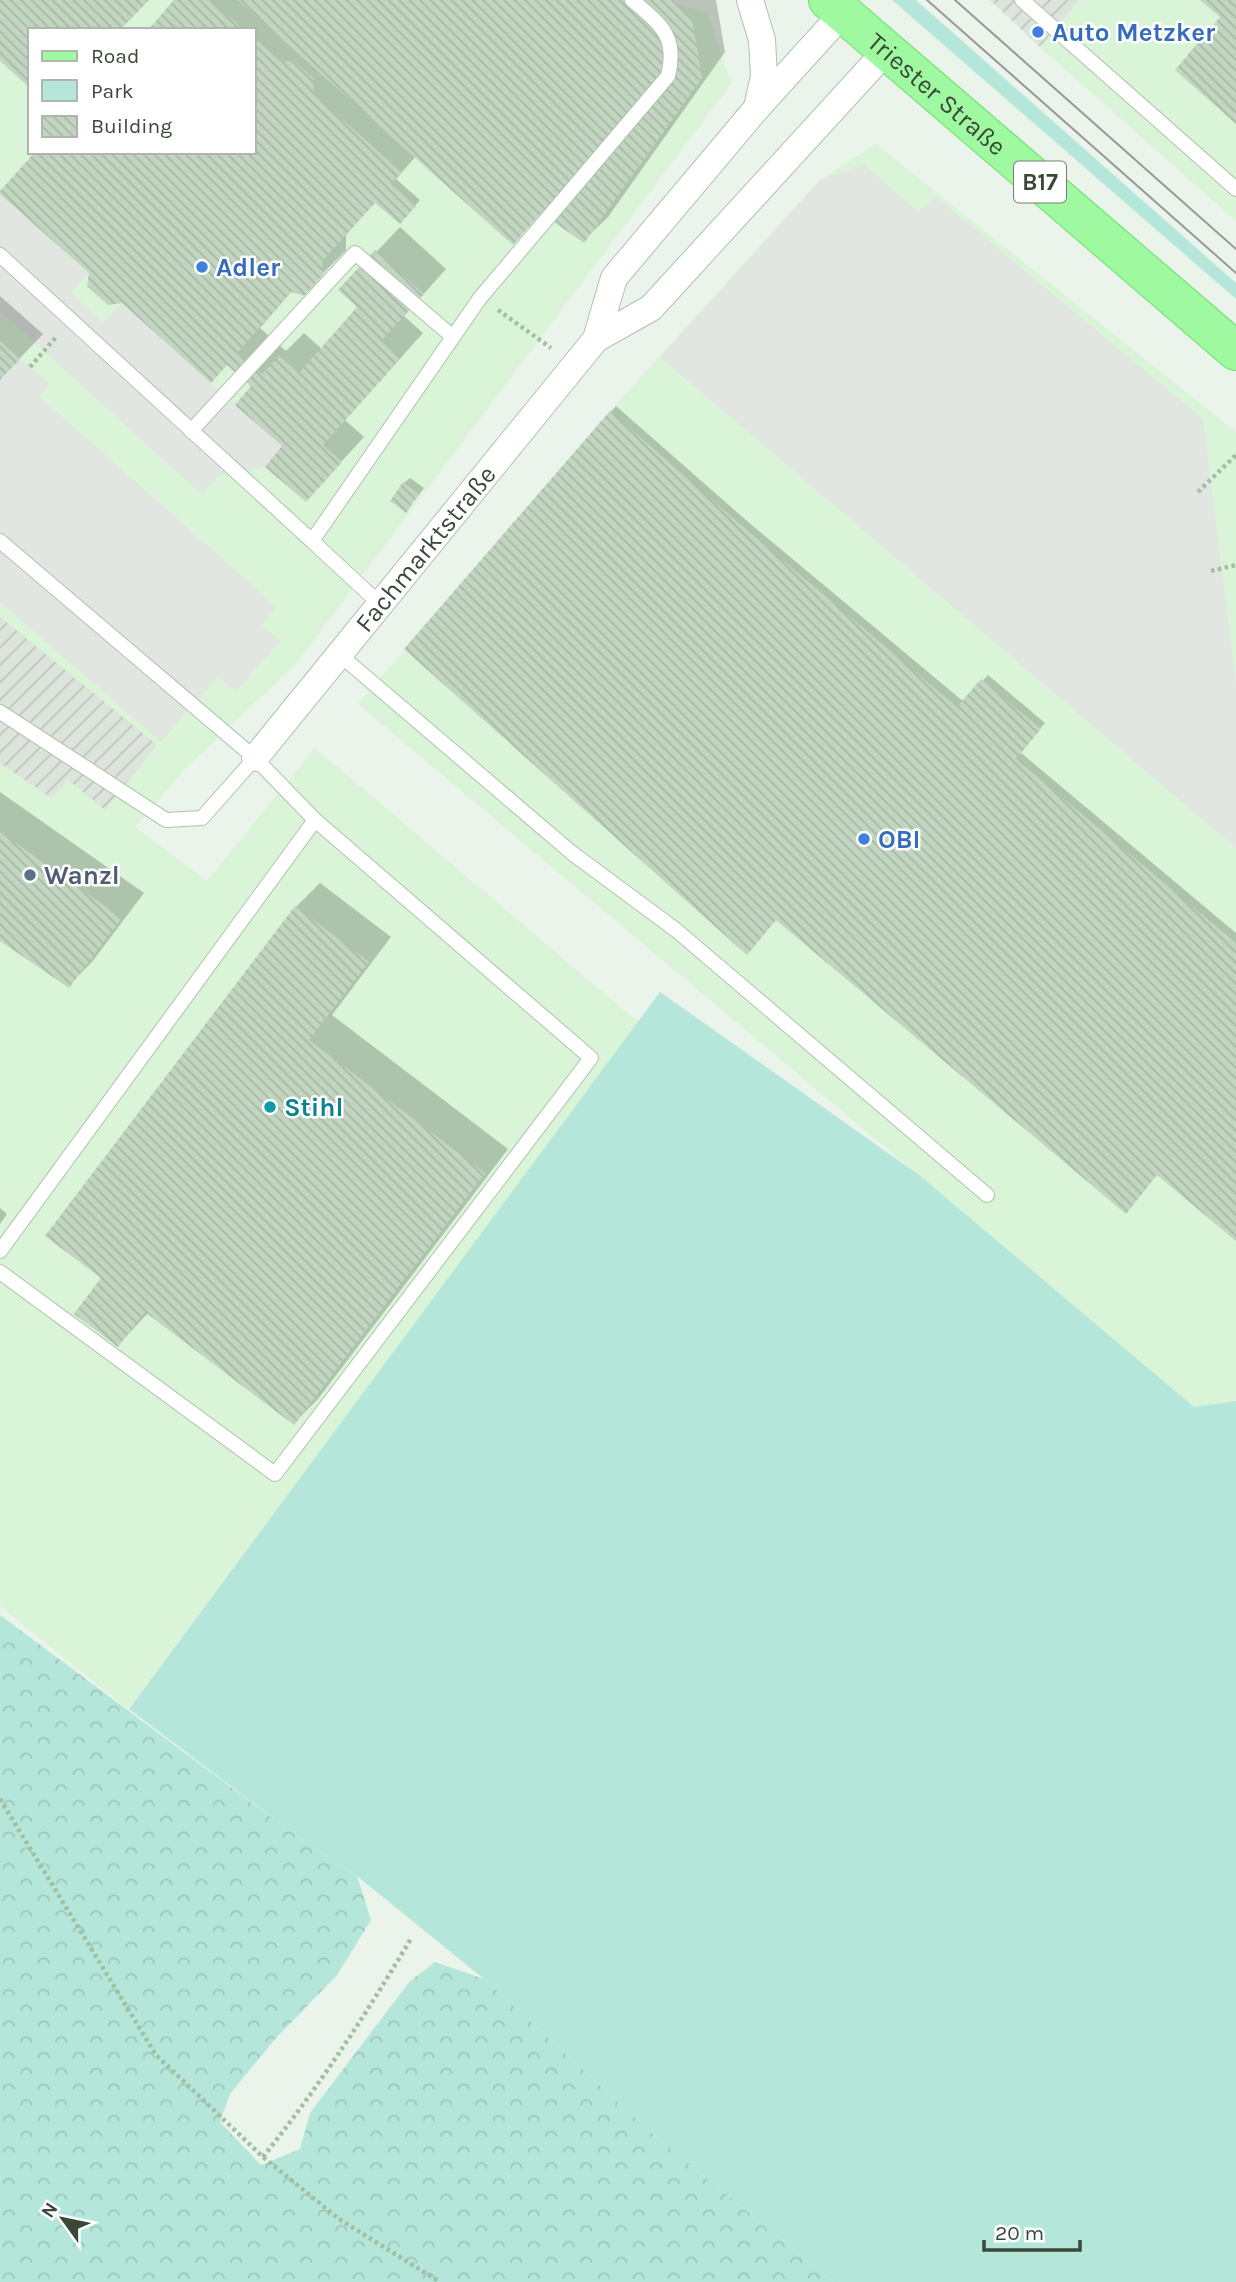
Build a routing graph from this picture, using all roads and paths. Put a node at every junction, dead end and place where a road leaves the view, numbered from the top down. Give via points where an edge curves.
1 (632, 0) edge
2 (750, 0) edge
3 (1022, 0) edge
4 (836, 6) edge
5 (887, 50) junction
6 (757, 109) junction
7 (1236, 189) edge
8 (0, 255) edge
9 (503, 314) dead end
10 (453, 337) junction
11 (596, 339) junction
12 (44, 351) dead end
13 (1236, 351) edge
14 (575, 366) junction
15 (30, 367) dead end
16 (191, 431) junction
17 (1236, 455) edge
18 (1198, 492) dead end
19 (0, 541) edge
20 (312, 541) junction
21 (1236, 565) edge
22 (1211, 571) dead end
23 (381, 605) junction
24 (340, 655) junction
25 (0, 712) edge
26 (256, 758) junction
27 (315, 820) junction
28 (987, 1195) dead end
29 (0, 1251) edge
30 (0, 1272) edge
31 (0, 1799) edge
32 (412, 1937) dead end
33 (263, 2157) junction
34 (440, 2282) edge

1 - 10 lane via 660,24 669,40 672,59 667,76 480,298
2 - 6 street via 762,40 764,76
3 - 7 lane
4 - 5 main road, Triester Straße / B17
4 - 6 street, Fachmarktstraße
5 - 11 street, Fachmarktstraße via 651,308
5 - 13 main road, Triester Straße / B17
6 - 11 street, Fachmarktstraße via 614,278
8 - 16 lane
9 - 14 path
10 - 16 lane via 355,253
10 - 20 lane
11 - 14 street, Fachmarktstraße
12 - 15 path
14 - 23 street, Fachmarktstraße
16 - 20 lane
17 - 18 path
19 - 26 lane
20 - 23 lane
21 - 22 path
23 - 24 street, Fachmarktstraße
24 - 26 street, Fachmarktstraße
24 - 28 lane via 572,853 676,930
25 - 26 lane via 166,820 202,818
26 - 27 lane
27 - 29 lane
27 - 30 lane via 591,1058 275,1474
31 - 33 path via 156,2055
32 - 33 path via 360,2024
33 - 34 path via 339,2219

